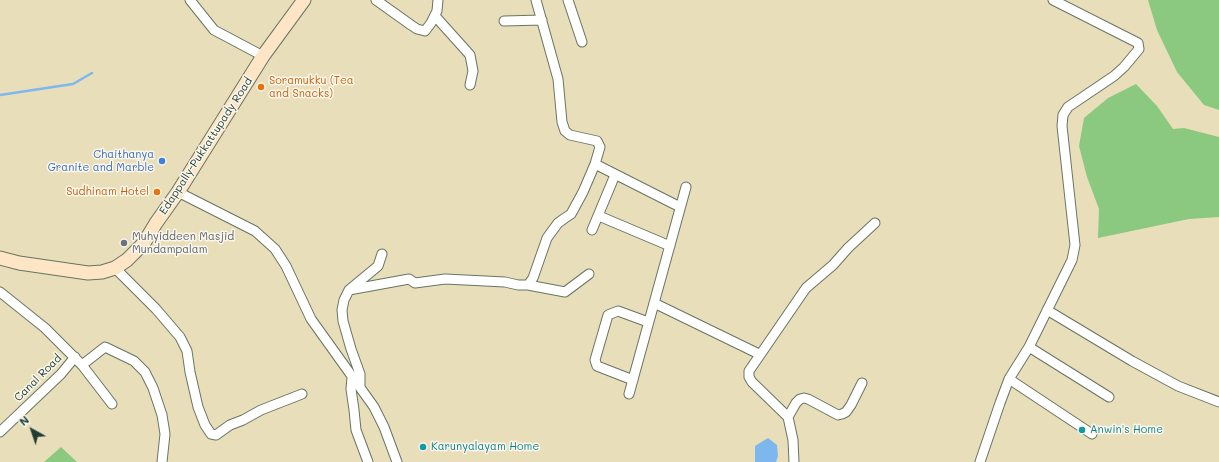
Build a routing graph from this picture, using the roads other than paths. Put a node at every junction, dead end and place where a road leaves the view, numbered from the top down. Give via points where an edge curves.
1 (190, 0) edge
2 (304, 0) edge
3 (376, 0) edge
4 (438, 0) edge
5 (536, 0) edge
6 (568, 0) edge
7 (1053, 0) edge
8 (435, 16) junction
9 (542, 20) junction
10 (504, 21) dead end
11 (582, 42) dead end
12 (263, 56) junction
13 (470, 86) dead end
14 (595, 164) junction
15 (615, 175) junction
16 (686, 187) dead end
17 (178, 192) junction
18 (680, 207) junction
19 (599, 216) junction
20 (875, 223) dead end
21 (592, 230) dead end
22 (670, 246) junction
23 (382, 254) dead end
24 (0, 258) edge
25 (115, 268) junction
26 (589, 274) dead end
27 (528, 285) junction
28 (349, 290) junction
29 (0, 292) edge
30 (654, 303) junction
31 (1047, 310) junction
32 (648, 322) junction
33 (1029, 347) junction
34 (759, 354) junction
35 (75, 357) junction
36 (82, 365) junction
37 (352, 377) junction
38 (1009, 379) junction
39 (632, 380) junction
40 (862, 383) dead end
41 (360, 387) junction
42 (302, 394) dead end
43 (628, 394) dead end
44 (1109, 397) dead end
45 (1219, 402) edge
46 (112, 404) dead end
47 (788, 417) junction
48 (0, 432) edge
49 (1092, 434) dead end
50 (162, 462) edge
51 (368, 462) edge
52 (397, 462) edge
53 (794, 462) edge
54 (980, 462) edge

1 - 12 street via 214,30
2 - 12 main road, Edappally-Pukkattupady Road
3 - 8 street via 416,29 425,31
4 - 8 street
5 - 9 street
6 - 11 street
7 - 31 street via 1138,43 1139,49 1114,76 1068,107 1063,115 1062,126 1075,245 1072,260
8 - 13 street via 470,55 473,71
9 - 10 street
9 - 14 street via 558,79 565,131 570,135 597,141 600,147
12 - 17 main road, Edappally-Pukkattupady Road
14 - 15 street
14 - 27 street via 571,214 558,223 547,238 534,278
15 - 18 street
15 - 19 street
16 - 18 street
17 - 25 main road, Edappally-Pukkattupady Road via 144,243
17 - 37 street via 255,231 275,249 286,266 311,319
18 - 22 street
19 - 21 street
19 - 22 street
20 - 34 street via 806,288
22 - 30 street
23 - 28 street via 378,266
24 - 25 main road, Edappally-Pukkattupady Road via 19,264 88,273
25 - 42 street via 180,337 187,351 198,407 211,434 216,435 261,410
26 - 27 street via 565,292
27 - 28 street via 445,279 415,283 409,279
28 - 41 street via 342,310 343,321 360,374
29 - 35 street via 45,328
30 - 32 street
30 - 34 street
31 - 33 street
31 - 45 street via 1132,361
32 - 39 street
32 - 39 street via 618,311 608,315 595,360 597,366
33 - 38 street
33 - 44 street
34 - 47 street via 749,371 749,377
35 - 36 street
35 - 48 street, Canal Road via 61,374
36 - 46 street
36 - 50 street via 105,347 134,361 145,372 153,388 166,434
37 - 41 street
37 - 51 street via 356,430
38 - 49 street
38 - 54 street
39 - 43 street
40 - 47 street via 851,405 842,414 838,415 804,398 796,403
41 - 52 street via 374,407
47 - 53 street

